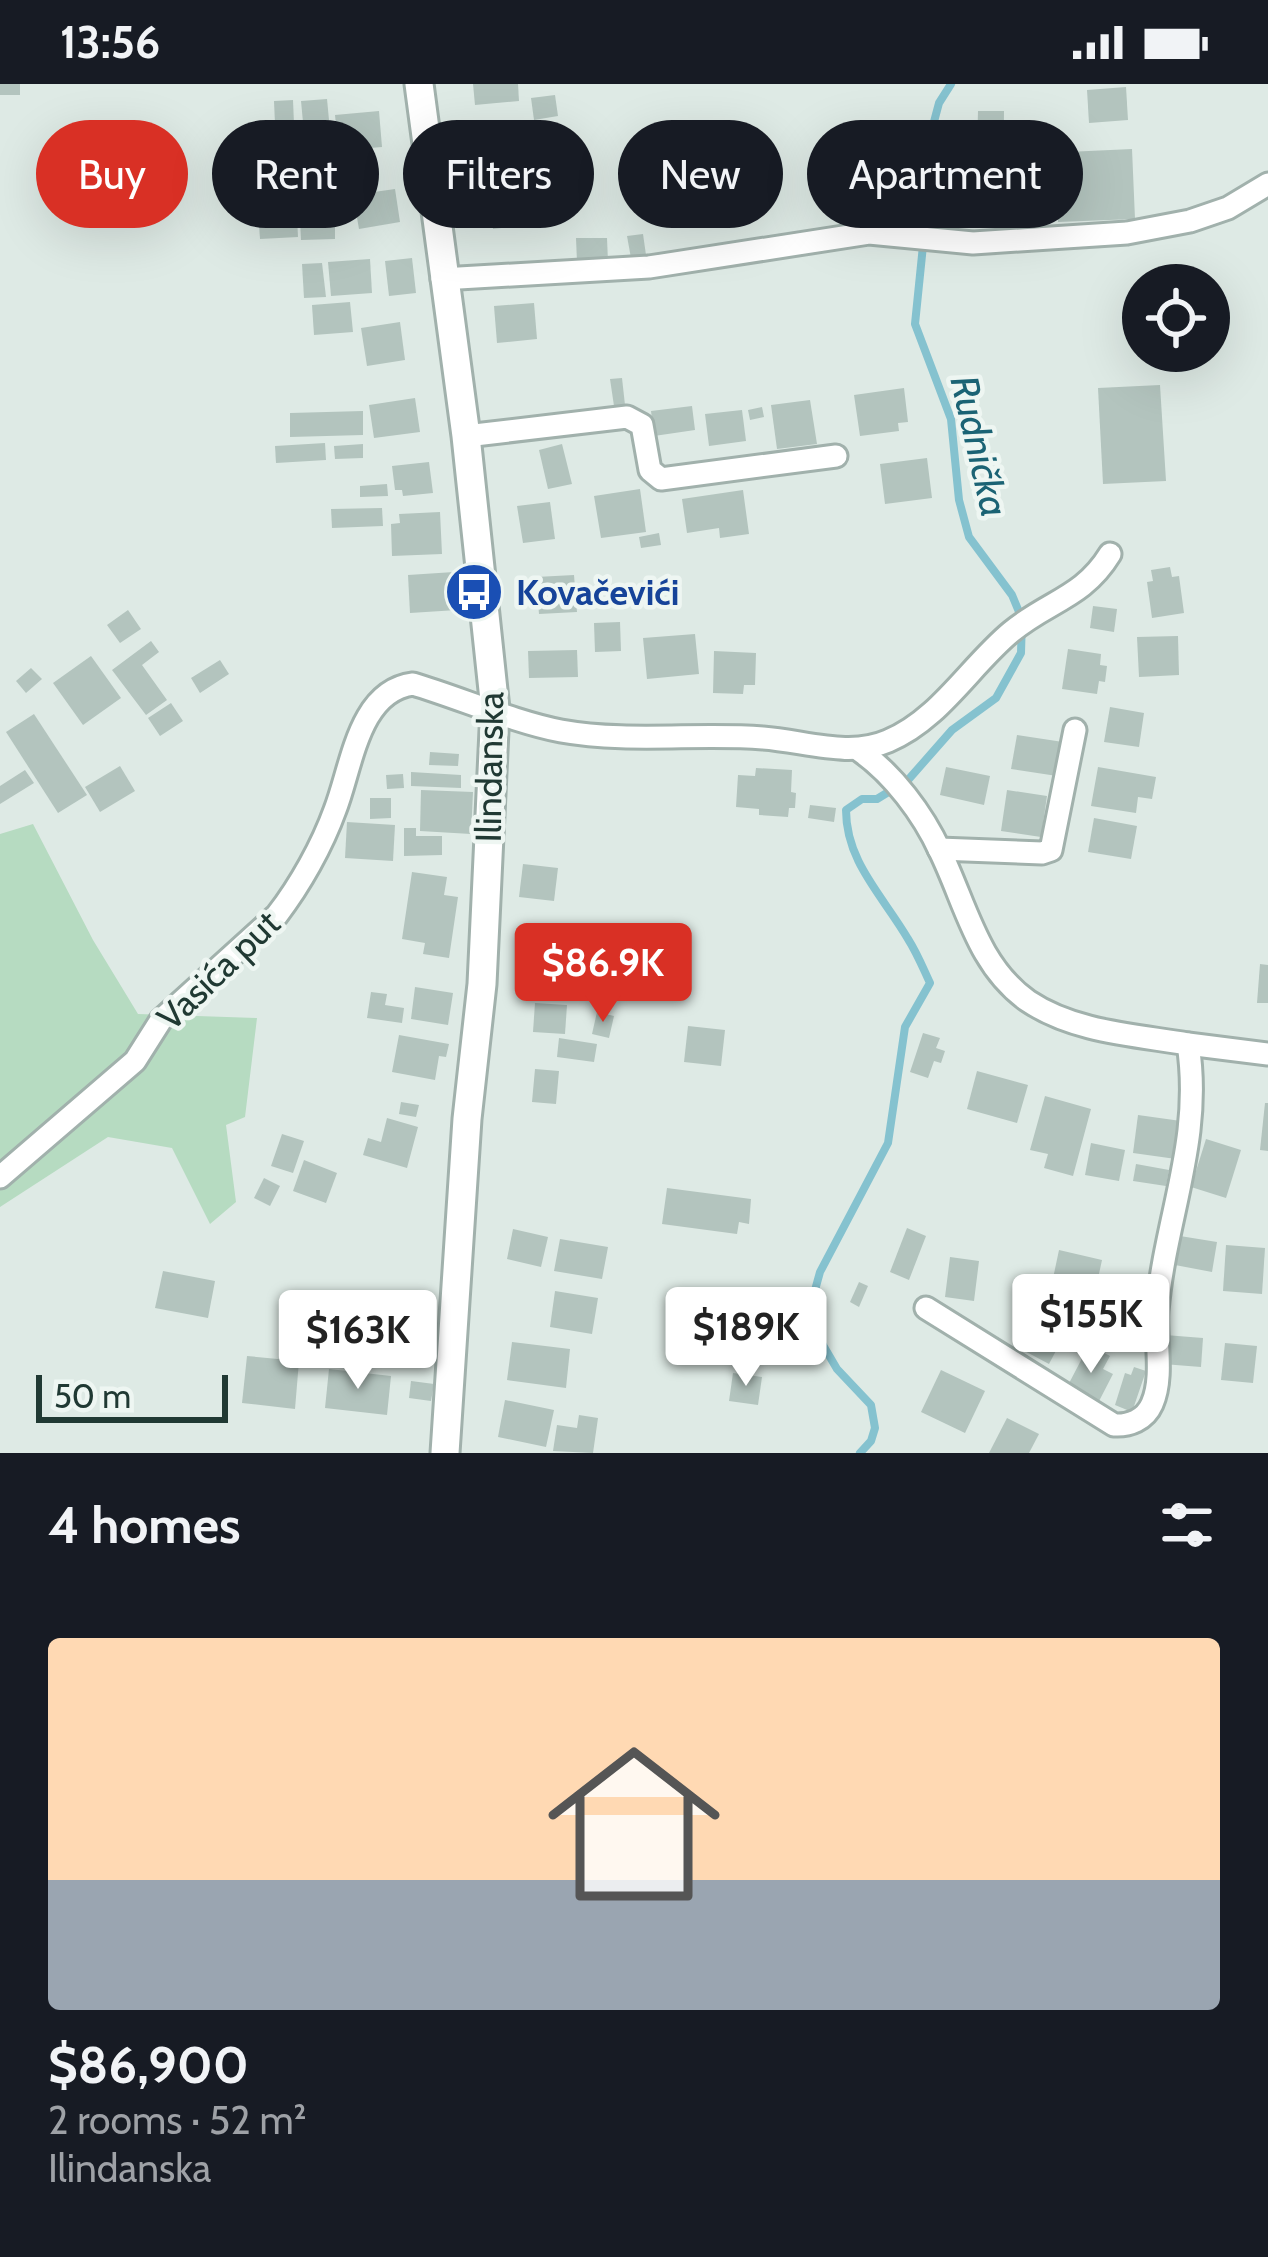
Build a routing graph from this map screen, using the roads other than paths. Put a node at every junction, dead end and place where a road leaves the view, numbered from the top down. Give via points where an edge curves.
1 (419, 84) edge
2 (1268, 184) edge
3 (442, 279) junction
4 (466, 436) junction
5 (836, 457) dead end
6 (1110, 554) dead end
7 (495, 709) junction
8 (1075, 730) dead end
9 (860, 751) junction
10 (939, 849) junction
11 (1188, 1044) junction
12 (1268, 1054) edge
13 (0, 1177) edge
14 (926, 1308) dead end
15 (445, 1453) edge

1 - 3 street, Ilindanska
2 - 3 street via 1228,208 1126,233 1007,243 869,233 649,267
3 - 4 street, Ilindanska
4 - 5 street via 628,417 642,425 650,470 661,479
4 - 7 street, Ilindanska
6 - 9 street via 1090,582 1012,631 925,718
7 - 9 street, Vasića put via 562,731 758,737
7 - 13 street, Vasića put via 413,684 383,695 367,718 334,814 277,915 161,1020 122,1074
7 - 15 street, Ilindanska
8 - 10 street via 1052,850
9 - 10 street via 890,777
10 - 11 street via 985,955 1029,1002 1083,1026
11 - 12 street
11 - 14 street via 1194,1103 1146,1412 1114,1425

